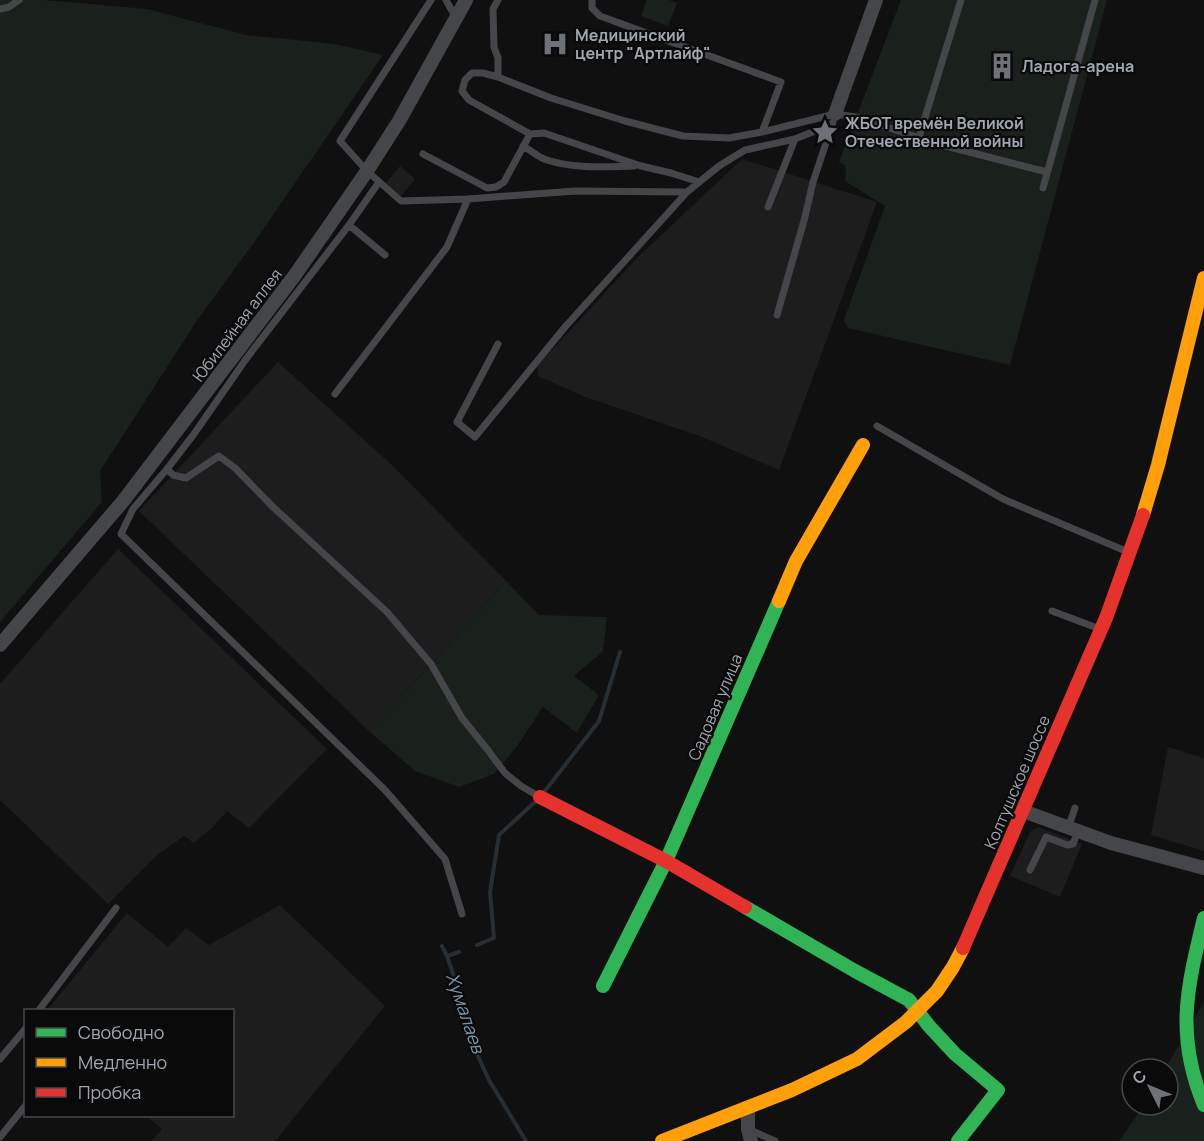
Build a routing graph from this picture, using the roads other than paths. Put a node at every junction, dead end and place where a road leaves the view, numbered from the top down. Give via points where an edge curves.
1 (19, 0) edge
2 (431, 0) edge
3 (446, 0) edge
4 (466, 0) edge
5 (498, 0) edge
6 (592, 0) edge
7 (876, 0) edge
8 (961, 0) edge
9 (1095, 0) edge
10 (0, 9) edge
11 (456, 18) junction
12 (498, 77) junction
13 (834, 119) junction
14 (762, 132) junction
15 (530, 134) junction
16 (919, 137) junction
17 (795, 139) junction
18 (523, 146) junction
19 (423, 154) dead end
20 (640, 166) junction
21 (367, 171) junction
22 (1047, 172) junction
23 (379, 182) junction
24 (699, 182) junction
25 (1043, 188) dead end
26 (687, 192) junction
27 (468, 199) junction
28 (768, 207) dead end
29 (349, 225) junction
30 (386, 255) dead end
31 (1204, 278) edge
32 (777, 315) dead end
33 (498, 344) dead end
34 (335, 394) dead end
35 (877, 426) dead end
36 (863, 445) dead end
37 (167, 469) junction
38 (1130, 553) junction
39 (1052, 611) dead end
40 (1101, 629) junction
41 (0, 645) edge
42 (540, 797) joint
43 (1075, 808) dead end
44 (1023, 811) junction
45 (1073, 830) junction
46 (666, 861) junction
47 (1204, 868) edge
48 (1030, 870) dead end
49 (116, 908) dead end
50 (462, 914) dead end
51 (1204, 918) edge
52 (603, 986) dead end
53 (40, 1009) edge
54 (917, 1011) junction
55 (24, 1030) edge
56 (0, 1059) edge
57 (1204, 1105) edge
58 (24, 1107) edge
59 (746, 1108) junction
60 (750, 1135) edge
61 (0, 1137) edge
62 (663, 1141) edge
63 (775, 1141) edge
64 (958, 1141) edge

1 - 10 lane
2 - 21 lane via 340,141
3 - 11 lane
4 - 11 street, Юбилейная аллея
5 - 12 lane via 493,9
6 - 14 lane via 592,8 600,16 781,82
7 - 13 street
8 - 16 lane
9 - 22 lane
11 - 21 street, Юбилейная аллея
12 - 14 lane via 551,98 683,136 729,138
12 - 15 lane via 472,73 462,91 469,100
13 - 14 lane
13 - 16 lane via 856,117
13 - 17 lane
13 - 32 lane
15 - 18 lane
15 - 20 lane via 544,134
16 - 22 lane
17 - 24 lane via 745,150
17 - 28 lane
18 - 19 lane via 504,182 487,188
18 - 20 lane via 542,158 565,164
20 - 24 lane
21 - 23 lane
21 - 41 street, Юбилейная аллея via 295,275 124,500
22 - 25 lane
23 - 27 lane via 401,201
23 - 29 lane
24 - 26 lane
26 - 27 lane via 575,191
26 - 33 lane via 565,327 475,437 457,422
27 - 34 lane via 447,247
29 - 30 lane
29 - 37 lane
31 - 38 street, Колтушское шоссе via 1193,340
35 - 38 lane via 1003,499
36 - 46 street, Садовая улица via 796,561
37 - 42 lane via 186,478 219,456 235,468 387,612 431,664 462,718 505,773
37 - 50 lane via 133,509 121,534 386,790 445,859
38 - 40 street, Колтушское шоссе
39 - 40 lane
40 - 44 street, Колтушское шоссе
42 - 46 street
43 - 45 lane
44 - 45 street
44 - 54 street, Колтушское шоссе via 953,968
45 - 47 street
45 - 48 lane via 1073,844 1046,837
46 - 52 street, Садовая улица
46 - 54 street via 909,1000
49 - 53 lane
51 - 57 street via 1187,994 1186,1031 1192,1071
54 - 59 street, Колтушское шоссе via 857,1059
54 - 64 street via 955,1054 998,1090 987,1110
55 - 56 lane
58 - 61 lane
59 - 60 street
59 - 62 street, Колтушское шоссе
60 - 63 lane

